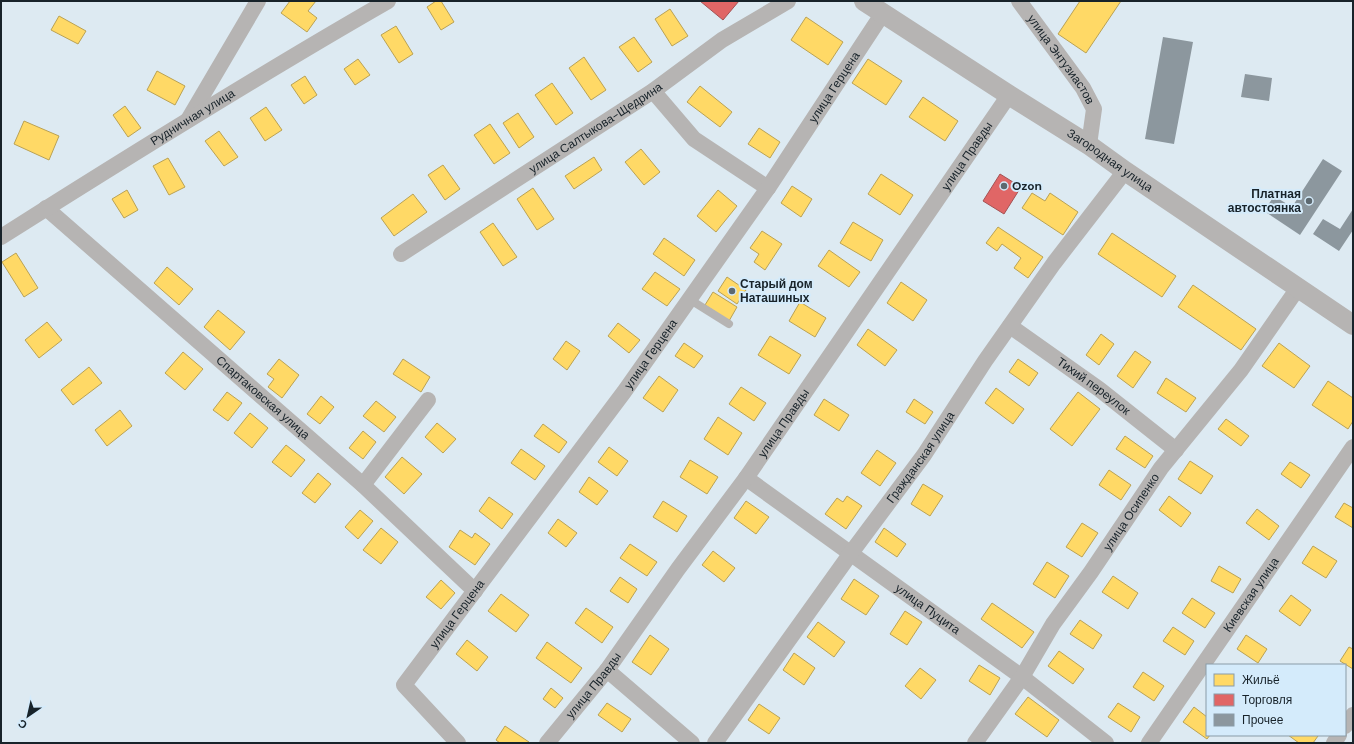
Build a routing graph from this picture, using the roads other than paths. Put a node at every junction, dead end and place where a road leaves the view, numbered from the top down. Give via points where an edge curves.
1 (258, 1) edge
2 (388, 1) edge
3 (788, 1) edge
4 (864, 1) edge
5 (1019, 1) edge
6 (882, 13) junction
7 (653, 91) junction
8 (1009, 95) junction
9 (187, 122) junction
10 (1089, 145) junction
11 (1125, 171) junction
12 (768, 188) junction
13 (46, 208) junction
14 (1, 237) edge
15 (401, 254) dead end
16 (1298, 288) junction
17 (689, 299) junction
18 (729, 324) dead end
19 (1353, 325) edge
20 (1010, 326) junction
21 (428, 400) dead end
22 (1353, 447) edge
23 (1176, 450) junction
24 (746, 478) junction
25 (362, 485) junction
26 (851, 553) junction
27 (475, 591) junction
28 (608, 670) junction
29 (1022, 677) junction
30 (1353, 714) edge
31 (1346, 724) edge
32 (458, 743) edge
33 (547, 743) edge
34 (692, 743) edge
35 (715, 743) edge
36 (974, 743) edge
37 (1106, 743) edge
38 (1149, 743) edge

1 - 9 street
2 - 9 street, Рудничная улица
3 - 7 street, улица Салтыкова-Щедрина via 722,40
4 - 6 street, Загородная улица
5 - 10 street, улица Энтузиастов via 1083,88 1094,109
6 - 8 street, Загородная улица
6 - 12 street, улица Герцена
7 - 12 street via 694,139
7 - 15 street, улица Салтыкова-Щедрина
8 - 10 street, Загородная улица
8 - 24 street, улица Правды
9 - 13 street, Рудничная улица
10 - 11 street, Загородная улица
11 - 16 street, Загородная улица
11 - 20 street, Гражданская улица via 1054,263
12 - 17 street, улица Герцена
13 - 14 street, Рудничная улица
13 - 25 street, Спартаковская улица
16 - 19 street, Загородная улица
16 - 23 street, улица Осипенко via 1241,370
17 - 18 lane
17 - 27 street, улица Герцена via 624,392
20 - 23 street, Тихий переулок via 1099,389
20 - 26 street, Гражданская улица via 924,455
21 - 25 street
22 - 38 street, Киевская улица
23 - 29 street, улица Осипенко via 1053,624
24 - 26 street, улица Пуцита
24 - 28 street, улица Правды via 678,568
25 - 27 street, Спартаковская улица
26 - 29 street, улица Пуцита
26 - 35 street, Гражданская улица
27 - 32 street, улица Герцена via 404,685
28 - 33 street, улица Правды
28 - 34 street
29 - 36 street, улица Осипенко
29 - 37 street, улица Пуцита
30 - 31 street

